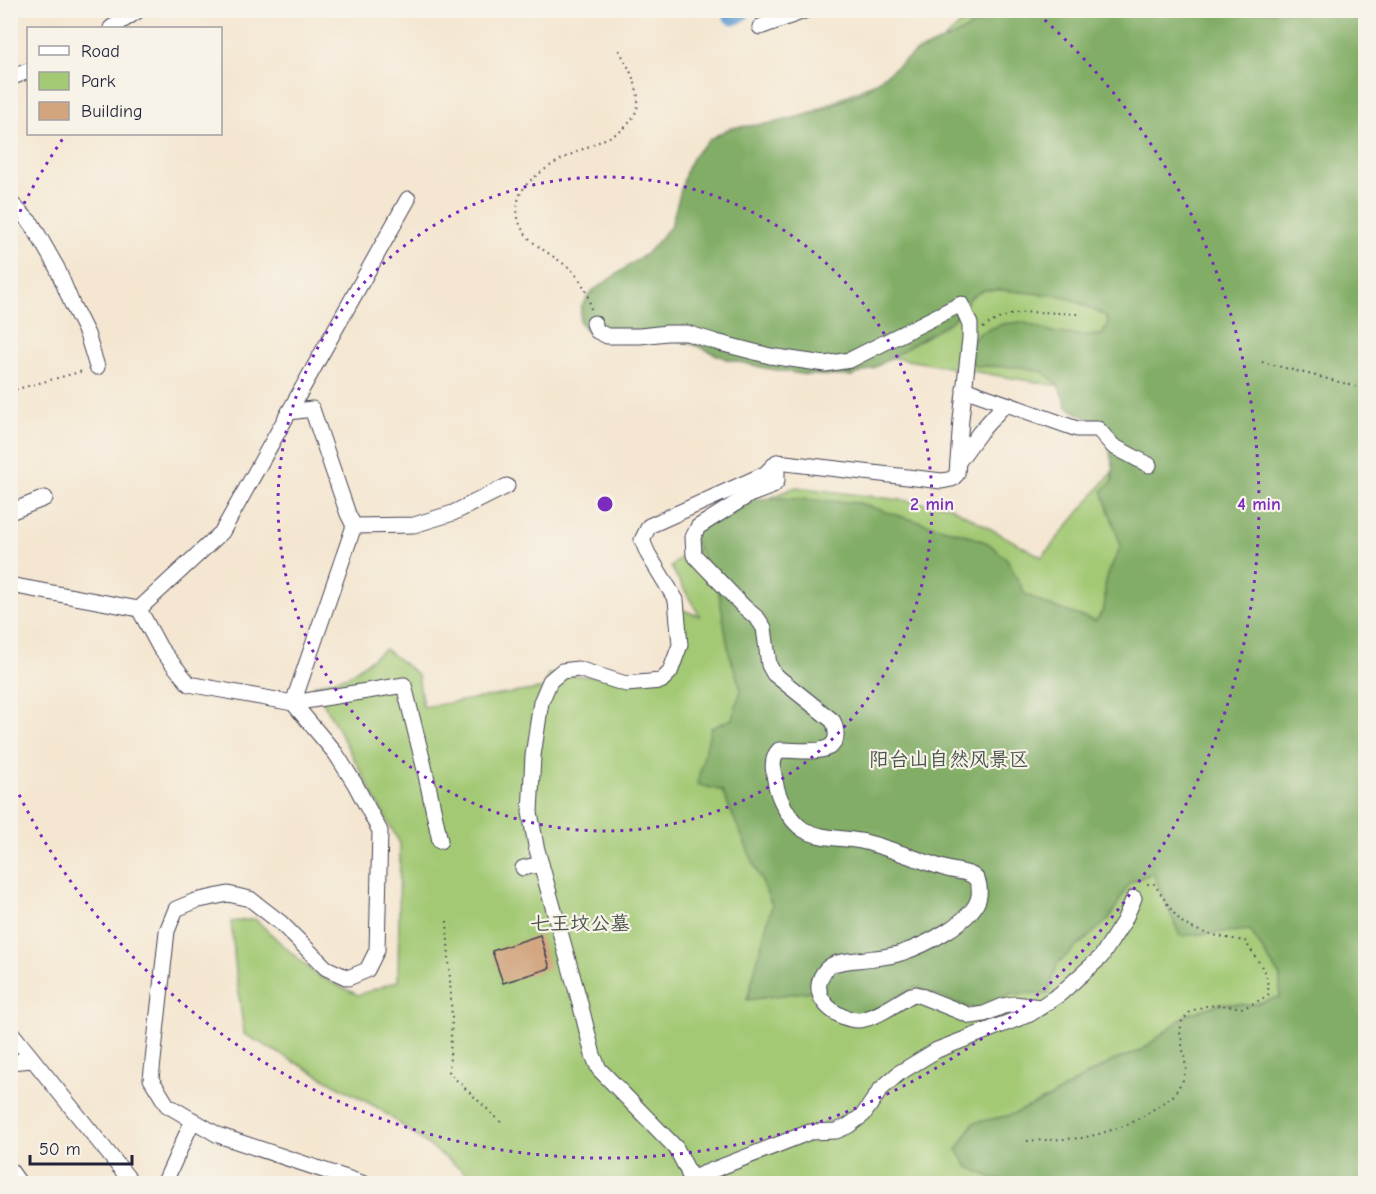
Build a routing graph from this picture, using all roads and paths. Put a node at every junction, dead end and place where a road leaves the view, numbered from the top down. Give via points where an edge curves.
1 (139, 10) edge
2 (807, 10) edge
3 (113, 27) edge
4 (760, 27) dead end
5 (618, 48) dead end
6 (27, 71) edge
7 (10, 78) edge
8 (408, 199) dead end
9 (10, 202) edge
10 (1079, 314) dead end
11 (594, 323) joint
12 (970, 338) junction
13 (1262, 362) dead end
14 (97, 367) joint
15 (964, 389) junction
16 (1365, 389) edge
17 (10, 390) edge
18 (1005, 404) junction
19 (289, 412) junction
20 (777, 462) junction
21 (958, 462) junction
22 (1149, 465) dead end
23 (507, 486) dead end
24 (45, 498) dead end
25 (10, 512) edge
26 (354, 526) junction
27 (10, 585) edge
28 (139, 609) junction
29 (293, 703) junction
30 (440, 841) dead end
31 (542, 864) junction
32 (523, 868) dead end
33 (1134, 898) joint
34 (447, 921) dead end
35 (1041, 1007) junction
36 (10, 1031) edge
37 (33, 1059) junction
38 (10, 1062) edge
39 (193, 1120) junction
40 (504, 1125) dead end
41 (1027, 1141) dead end
42 (10, 1170) edge
43 (691, 1181) edge
44 (20, 1184) edge
45 (133, 1184) edge
46 (164, 1184) edge
47 (365, 1184) edge

1 - 3 street
2 - 4 street
5 - 11 path via 638,97 638,109 631,121 621,131 544,170 526,183 518,199 520,227 532,243 571,270 580,281 590,300
6 - 7 street
8 - 19 street
9 - 14 street via 32,224 57,268 87,334
10 - 12 path via 1010,314
11 - 12 street via 597,331 607,336 687,333 770,356 825,364 850,360 961,303 970,324
12 - 15 street
13 - 16 path
14 - 17 path
15 - 18 street
15 - 21 street
18 - 21 street
18 - 22 street via 1077,429 1098,429 1113,446
19 - 26 street via 312,410
19 - 28 street via 222,532
20 - 21 street via 942,481 957,474
20 - 31 street via 765,474 649,526 642,540 676,600 680,645 670,672 661,681 626,684 578,669 562,671 550,681 541,702 530,812
20 - 35 street via 777,481 773,486 749,495 698,527 693,537 694,555 764,628 774,674 833,721 836,730 831,747 822,751 779,750 775,754 777,793 802,829 818,836 864,842 971,874 979,882 973,909 953,928 900,953 834,964 820,978 819,994 836,1014 854,1020 867,1019 911,994 971,1016 1014,1004
23 - 26 street via 453,513 414,525
24 - 25 street
26 - 29 street
27 - 28 street
28 - 29 street via 160,648 189,684
29 - 30 street via 404,685
29 - 39 street via 336,754 380,831 377,950 367,970 348,978 326,968 281,923 250,899 228,894 176,909 167,931 151,1080 167,1105
31 - 32 street
31 - 43 street via 599,1069 676,1148
33 - 35 street via 1101,957
33 - 41 path via 1146,884 1154,884 1183,924 1245,941 1266,973 1269,994 1244,1008 1221,1005 1191,1011 1182,1021 1180,1032 1186,1068 1183,1080 1173,1096 1145,1115 1127,1125 1082,1138
34 - 40 path via 452,1019 450,1072
35 - 43 street via 922,1058 881,1089 862,1115 848,1126 836,1131 810,1132
36 - 37 street
37 - 38 street
37 - 45 street
39 - 46 street
39 - 47 street via 219,1135
42 - 44 street

